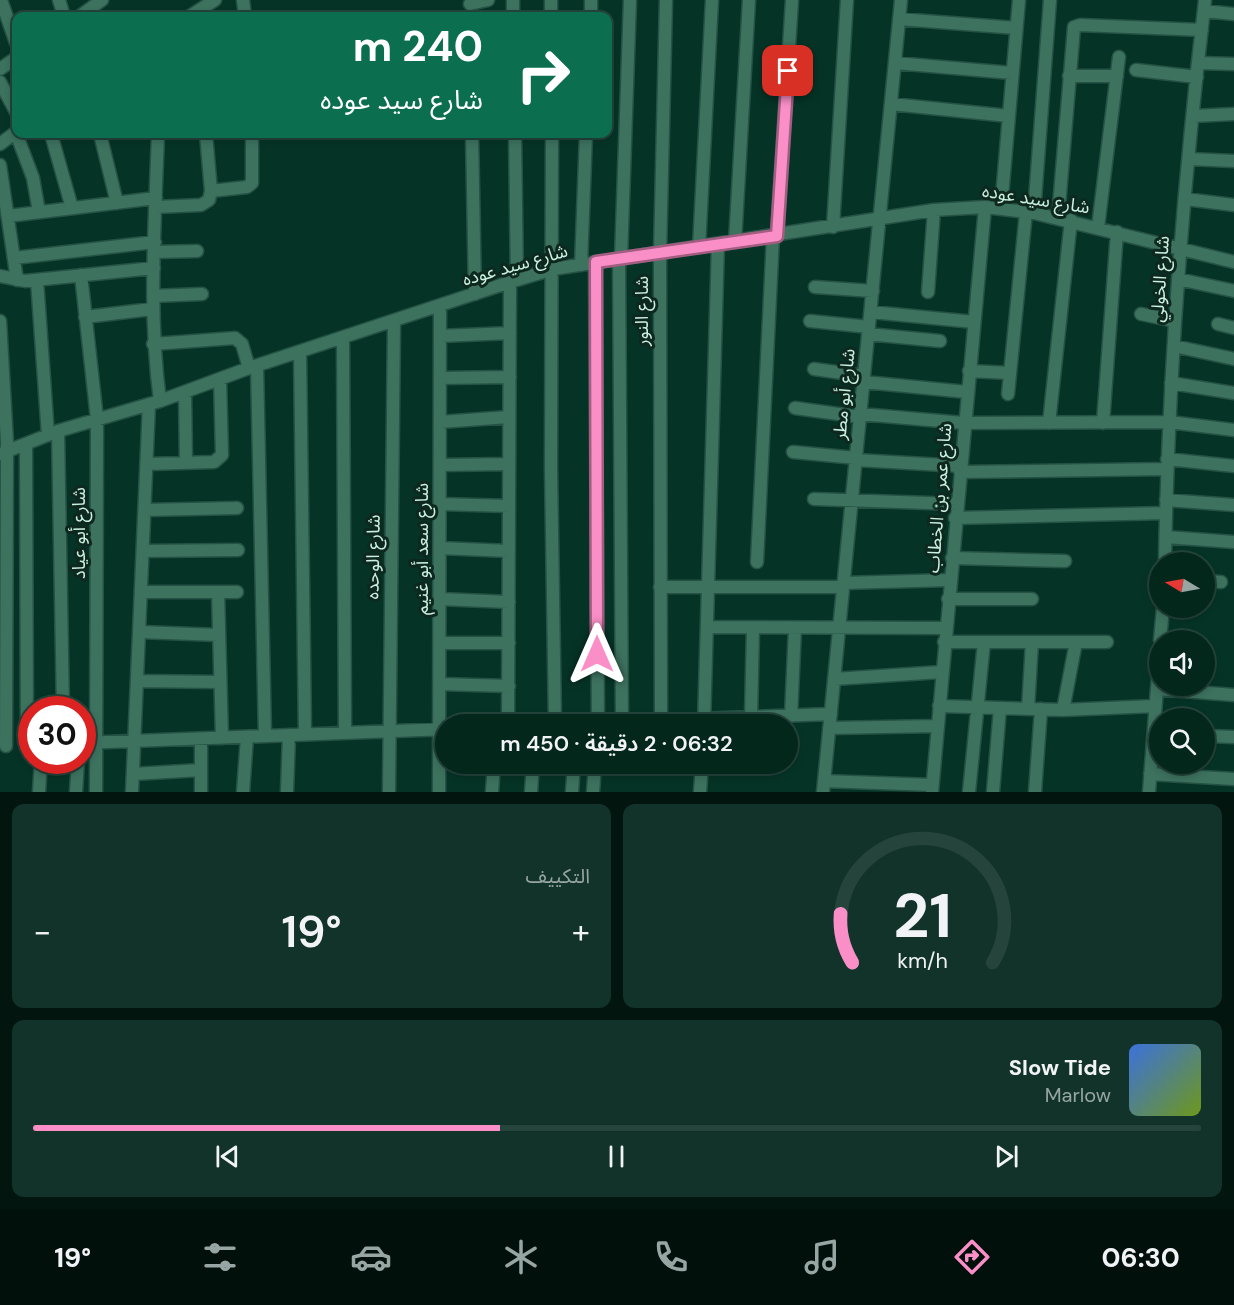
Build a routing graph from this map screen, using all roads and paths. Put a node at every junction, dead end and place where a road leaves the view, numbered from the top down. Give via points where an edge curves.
1 (1, 0) edge
2 (102, 0) edge
3 (214, 0) edge
4 (488, 0) edge
5 (630, 0) edge
6 (666, 0) edge
7 (712, 0) edge
8 (749, 0) edge
9 (792, 0) edge
10 (847, 0) edge
11 (901, 0) edge
12 (1018, 0) edge
13 (1050, 0) edge
14 (1205, 6) edge
15 (470, 7) edge
16 (86, 12) edge
17 (203, 12) edge
18 (1234, 14) edge
19 (899, 19) junction
20 (1016, 28) junction
21 (1202, 30) junction
22 (12, 32) edge
23 (1119, 57) dead end
24 (895, 63) junction
25 (1198, 63) junction
26 (1234, 64) edge
27 (1136, 70) dead end
28 (1012, 73) junction
29 (1069, 76) junction
30 (1117, 76) junction
31 (1197, 77) junction
32 (0, 82) edge
33 (12, 104) edge
34 (891, 104) junction
35 (1234, 114) edge
36 (1009, 116) junction
37 (1193, 116) junction
38 (18, 138) edge
39 (52, 138) edge
40 (101, 138) edge
41 (158, 138) edge
42 (206, 138) edge
43 (252, 138) edge
44 (472, 138) edge
45 (515, 138) edge
46 (552, 138) edge
47 (586, 138) edge
48 (1189, 159) junction
49 (1234, 160) edge
50 (0, 165) edge
51 (211, 191) junction
52 (1185, 199) junction
53 (156, 202) junction
54 (117, 203) junction
55 (1234, 205) edge
56 (985, 207) junction
57 (72, 208) junction
58 (1001, 208) junction
59 (934, 210) junction
60 (39, 212) junction
61 (1030, 213) junction
62 (8, 216) junction
63 (1064, 219) junction
64 (880, 220) junction
65 (833, 227) junction
66 (1098, 227) junction
67 (1117, 232) junction
68 (775, 236) junction
69 (735, 242) junction
70 (718, 244) junction
71 (155, 247) junction
72 (699, 247) junction
73 (1180, 248) junction
74 (197, 251) dead end
75 (660, 253) junction
76 (14, 258) junction
77 (620, 259) junction
78 (596, 262) junction
79 (1234, 262) edge
80 (581, 265) junction
81 (154, 268) junction
82 (553, 269) junction
83 (81, 275) junction
84 (0, 276) edge
85 (1178, 279) junction
86 (17, 280) junction
87 (37, 280) junction
88 (514, 281) junction
89 (816, 287) dead end
90 (873, 291) junction
91 (1234, 291) edge
92 (928, 292) dead end
93 (202, 294) dead end
94 (475, 294) junction
95 (153, 296) junction
96 (440, 306) junction
97 (152, 309) junction
98 (871, 312) junction
99 (1141, 314) dead end
100 (86, 316) junction
101 (0, 321) edge
102 (810, 321) dead end
103 (1175, 321) junction
104 (394, 322) junction
105 (974, 322) junction
106 (1218, 324) dead end
107 (1234, 327) edge
108 (869, 331) junction
109 (510, 333) junction
110 (440, 336) junction
111 (344, 339) junction
112 (940, 341) dead end
113 (153, 344) junction
114 (1174, 346) junction
115 (300, 352) junction
116 (1234, 359) edge
117 (253, 367) junction
118 (814, 369) dead end
119 (969, 371) junction
120 (1010, 373) junction
121 (510, 377) junction
122 (440, 378) junction
123 (220, 379) junction
124 (864, 379) junction
125 (1171, 383) junction
126 (185, 392) junction
127 (967, 392) junction
128 (1234, 393) edge
129 (1008, 394) dead end
130 (155, 403) junction
131 (795, 408) dead end
132 (860, 416) junction
133 (509, 417) junction
134 (97, 419) junction
135 (440, 422) junction
136 (1169, 422) junction
137 (964, 423) junction
138 (1049, 423) junction
139 (1102, 423) junction
140 (1234, 430) edge
141 (53, 433) junction
142 (26, 444) junction
143 (793, 452) dead end
144 (2, 453) edge
145 (856, 459) junction
146 (186, 463) junction
147 (147, 464) junction
148 (509, 464) junction
149 (1166, 464) junction
150 (440, 465) junction
151 (1234, 466) edge
152 (960, 469) junction
153 (814, 499) dead end
154 (852, 500) junction
155 (440, 504) junction
156 (957, 504) junction
157 (1234, 505) edge
158 (509, 506) junction
159 (1166, 506) junction
160 (237, 508) dead end
161 (145, 510) junction
162 (955, 518) junction
163 (1166, 537) junction
164 (1234, 542) edge
165 (440, 548) junction
166 (238, 550) dead end
167 (143, 551) junction
168 (509, 551) junction
169 (1165, 552) edge
170 (951, 558) junction
171 (1065, 561) dead end
172 (757, 562) dead end
173 (950, 580) junction
174 (1215, 582) edge
175 (1221, 582) dead end
176 (843, 585) junction
177 (660, 587) junction
178 (708, 587) junction
179 (141, 592) junction
180 (219, 592) junction
181 (237, 592) dead end
182 (948, 598) junction
183 (440, 599) junction
184 (1032, 599) dead end
185 (509, 602) junction
186 (707, 627) junction
187 (753, 628) junction
188 (795, 628) junction
189 (839, 628) junction
190 (945, 628) junction
191 (140, 632) junction
192 (219, 635) junction
193 (944, 642) junction
194 (984, 642) junction
195 (1032, 642) junction
196 (1076, 642) junction
197 (1107, 642) dead end
198 (440, 643) junction
199 (509, 643) junction
200 (941, 672) junction
201 (834, 679) junction
202 (138, 681) junction
203 (220, 682) junction
204 (439, 684) junction
205 (509, 686) junction
206 (1215, 694) edge
207 (1234, 695) edge
208 (29, 696) edge
209 (62, 696) edge
210 (1156, 696) edge
211 (939, 706) junction
212 (1155, 706) joint
213 (977, 707) junction
214 (1000, 708) junction
215 (1034, 709) junction
216 (1063, 710) junction
217 (441, 714) edge
218 (508, 714) edge
219 (555, 714) edge
220 (598, 714) edge
221 (622, 714) edge
222 (661, 714) edge
223 (705, 714) edge
224 (751, 714) edge
225 (791, 714) edge
226 (831, 714) junction
227 (798, 716) edge
228 (937, 726) junction
229 (829, 728) junction
230 (435, 729) edge
231 (389, 731) junction
232 (345, 733) junction
233 (305, 734) junction
234 (289, 735) junction
235 (265, 736) junction
236 (1215, 736) edge
237 (247, 737) junction
238 (1234, 737) edge
239 (222, 738) junction
240 (201, 739) junction
241 (135, 741) junction
242 (98, 743) junction
243 (18, 746) edge
244 (1, 747) edge
245 (201, 770) junction
246 (40, 774) edge
247 (77, 774) edge
248 (133, 774) junction
249 (440, 774) edge
250 (493, 774) edge
251 (532, 774) edge
252 (573, 774) edge
253 (594, 774) edge
254 (701, 774) edge
255 (1150, 774) joint
256 (1234, 779) edge
257 (823, 786) edge
258 (932, 789) edge
259 (39, 792) edge
260 (76, 792) edge
261 (96, 792) edge
262 (132, 792) edge
263 (201, 792) edge
264 (243, 792) edge
265 (287, 792) edge
266 (389, 792) edge
267 (439, 792) edge
268 (492, 792) edge
269 (531, 792) edge
270 (572, 792) edge
271 (593, 792) edge
272 (700, 792) edge
273 (969, 792) edge
274 (993, 792) edge
275 (1035, 792) edge
276 (1149, 792) edge

1 - 22 street
2 - 16 street
3 - 17 street
4 - 15 street
5 - 77 street
6 - 75 street, شارع النور
7 - 72 street
8 - 69 street
9 - 68 street
10 - 65 street
11 - 19 street, شارع أبو مطر
12 - 20 street
13 - 61 street
14 - 18 street
14 - 21 street, شارع الخولي
19 - 20 street
19 - 24 street, شارع أبو مطر
20 - 28 street
21 - 25 street, شارع الخولي
21 - 29 street via 1078,25 1073,31
23 - 30 street
24 - 28 street
24 - 34 street, شارع أبو مطر
25 - 26 street
25 - 31 street, شارع الخولي
27 - 31 street
28 - 36 street
29 - 30 street
29 - 63 street
30 - 66 street
31 - 37 street, شارع الخولي
32 - 33 street
34 - 36 street
34 - 64 street, شارع أبو مطر
35 - 37 street
36 - 58 street
37 - 48 street, شارع الخولي
38 - 60 street via 33,178
39 - 57 street
40 - 54 street
41 - 53 street
42 - 51 street
43 - 51 street via 252,183
44 - 94 street
45 - 88 street
46 - 82 street
47 - 80 street
48 - 49 street
48 - 52 street, شارع الخولي
50 - 62 street
51 - 53 street via 209,200 201,206
52 - 55 street
52 - 73 street, شارع الخولي
53 - 54 street
53 - 71 street
54 - 57 street
56 - 58 street, شارع سيد عوده
56 - 59 street, شارع سيد عوده
56 - 105 street, شارع عمر بن الخطاب
57 - 60 street
58 - 61 street, شارع سيد عوده
59 - 64 street, شارع سيد عوده
59 - 92 street
60 - 62 street
61 - 63 street, شارع سيد عوده
61 - 120 street
62 - 76 street
63 - 66 street, شارع سيد عوده
63 - 138 street
64 - 65 street, شارع سيد عوده
64 - 90 street, شارع أبو مطر
65 - 68 street, شارع سيد عوده
66 - 67 street, شارع سيد عوده
67 - 73 street, شارع سيد عوده
67 - 139 street
68 - 69 street, شارع سيد عوده
68 - 172 street
69 - 70 street, شارع سيد عوده
70 - 72 street, شارع سيد عوده
70 - 178 street
71 - 74 street
71 - 76 street
71 - 81 street
72 - 75 street, شارع سيد عوده
73 - 79 street, شارع سيد عوده
73 - 85 street, شارع الخولي
75 - 77 street, شارع سيد عوده
75 - 177 street, شارع النور
76 - 86 street
77 - 78 street, شارع سيد عوده
77 - 221 street
78 - 80 street, شارع سيد عوده
78 - 220 street
80 - 82 street, شارع سيد عوده
81 - 83 street
81 - 95 street
82 - 88 street, شارع سيد عوده
82 - 219 street
83 - 87 street
83 - 100 street, شارع أبو عياد
84 - 86 street
85 - 91 street
85 - 103 street, شارع الخولي
86 - 87 street
87 - 141 street
88 - 94 street, شارع سيد عوده
88 - 109 street
89 - 90 street
90 - 98 street, شارع أبو مطر
93 - 95 street
94 - 96 street, شارع سيد عوده
95 - 97 street
96 - 104 street, شارع سيد عوده
96 - 110 street, شارع سعد أبو غنيم
97 - 100 street
97 - 113 street
98 - 105 street
98 - 108 street, شارع أبو مطر
99 - 103 street
100 - 134 street, شارع أبو عياد
101 - 144 street via 7,442
102 - 108 street
103 - 114 street, شارع الخولي
104 - 111 street, شارع سيد عوده
104 - 231 street, شارع الوحده
105 - 119 street, شارع عمر بن الخطاب
106 - 107 street
108 - 112 street
108 - 124 street, شارع أبو مطر
109 - 110 street
109 - 121 street
110 - 122 street, شارع سعد أبو غنيم
111 - 115 street, شارع سيد عوده
111 - 232 street
113 - 117 street via 235,338
113 - 130 street
114 - 116 street
114 - 125 street, شارع الخولي
115 - 117 street, شارع سيد عوده
115 - 233 street
117 - 123 street, شارع سيد عوده
117 - 235 street
118 - 124 street
119 - 120 street
119 - 127 street, شارع عمر بن الخطاب
120 - 129 street
121 - 122 street
121 - 133 street
122 - 135 street, شارع سعد أبو غنيم
123 - 126 street, شارع سيد عوده
123 - 146 street via 221,458
124 - 127 street
124 - 132 street, شارع أبو مطر
125 - 128 street
125 - 136 street, شارع الخولي
126 - 130 street, شارع سيد عوده
126 - 146 street
127 - 137 street, شارع عمر بن الخطاب
130 - 134 street, شارع سيد عوده
130 - 147 street
131 - 132 street
132 - 137 street
132 - 145 street, شارع أبو مطر
133 - 135 street
133 - 148 street
134 - 141 street, شارع سيد عوده
134 - 242 street, شارع أبو عياد
135 - 150 street, شارع سعد أبو غنيم
136 - 139 street
136 - 140 street
136 - 149 street, شارع الخولي
137 - 138 street
137 - 152 street, شارع عمر بن الخطاب
138 - 139 street
141 - 142 street, شارع سيد عوده
141 - 209 street
142 - 144 street, شارع سيد عوده
142 - 208 street
143 - 145 street
144 - 244 street
145 - 152 street
145 - 154 street, شارع أبو مطر
146 - 147 street
147 - 161 street
148 - 150 street
148 - 158 street
149 - 151 street
149 - 152 street
149 - 159 street, شارع الخولي
150 - 155 street, شارع سعد أبو غنيم
152 - 156 street, شارع عمر بن الخطاب
153 - 154 street
154 - 156 street
154 - 176 street, شارع أبو مطر
155 - 158 street
155 - 165 street, شارع سعد أبو غنيم
156 - 162 street, شارع عمر بن الخطاب
157 - 159 street
158 - 168 street
159 - 162 street
159 - 163 street, شارع الخولي
160 - 161 street
161 - 167 street
162 - 170 street, شارع عمر بن الخطاب
163 - 164 street
163 - 169 street, شارع الخولي
165 - 168 street
165 - 183 street, شارع سعد أبو غنيم
166 - 167 street
167 - 179 street
168 - 185 street
170 - 171 street
170 - 173 street, شارع عمر بن الخطاب
173 - 176 street
173 - 182 street, شارع عمر بن الخطاب
174 - 175 street
176 - 178 street
176 - 189 street, شارع أبو مطر
177 - 178 street
177 - 222 street, شارع النور
178 - 186 street
179 - 180 street
179 - 191 street
180 - 181 street
180 - 192 street
182 - 184 street
182 - 190 street, شارع عمر بن الخطاب
183 - 185 street
183 - 198 street, شارع سعد أبو غنيم
185 - 199 street
186 - 187 street
186 - 223 street
187 - 188 street
187 - 224 street
188 - 189 street
188 - 225 street
189 - 190 street
189 - 201 street, شارع أبو مطر
190 - 193 street, شارع عمر بن الخطاب
191 - 192 street
191 - 202 street
192 - 203 street
193 - 194 street
193 - 200 street, شارع عمر بن الخطاب
194 - 195 street
194 - 213 street
195 - 196 street
195 - 215 street
196 - 197 street
196 - 216 street
198 - 199 street
198 - 204 street, شارع سعد أبو غنيم
199 - 205 street
200 - 201 street
200 - 211 street, شارع عمر بن الخطاب
201 - 226 street, شارع أبو مطر
202 - 203 street
202 - 241 street
203 - 239 street
204 - 205 street
204 - 217 street, شارع سعد أبو غنيم
205 - 218 street
206 - 207 street
210 - 212 street
211 - 213 street
211 - 228 street, شارع عمر بن الخطاب
212 - 216 street
213 - 214 street
213 - 273 street
214 - 215 street
214 - 274 street
215 - 216 street
215 - 275 street
226 - 227 street
226 - 229 street, شارع أبو مطر
228 - 229 street
228 - 258 street, شارع عمر بن الخطاب
229 - 257 street, شارع أبو مطر
230 - 231 street
231 - 232 street
231 - 266 street, شارع الوحده
232 - 233 street
233 - 234 street
234 - 235 street
234 - 265 street
235 - 237 street
236 - 238 street
237 - 239 street
237 - 264 street
239 - 240 street
240 - 241 street
240 - 245 street
241 - 242 street
241 - 248 street
242 - 261 street, شارع أبو عياد
243 - 244 street
245 - 248 street
245 - 263 street
246 - 259 street
247 - 260 street
248 - 262 street
249 - 267 street, شارع سعد أبو غنيم
250 - 268 street
251 - 269 street
252 - 270 street
253 - 271 street
254 - 272 street
255 - 256 street
255 - 276 street
257 - 258 street

